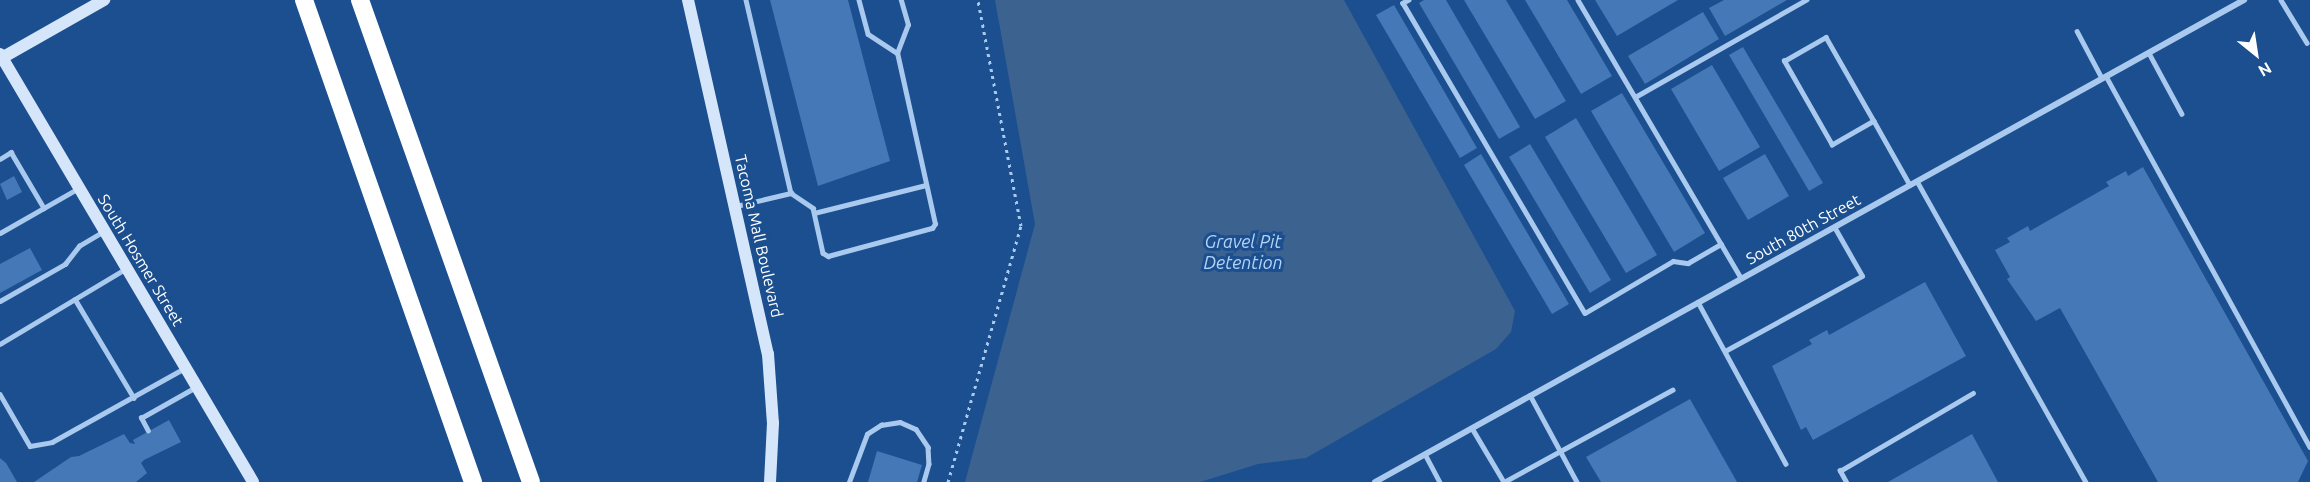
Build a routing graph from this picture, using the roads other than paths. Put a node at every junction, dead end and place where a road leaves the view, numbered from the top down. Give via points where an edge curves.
1 (104, 0) edge
2 (304, 0) edge
3 (360, 0) edge
4 (689, 0) edge
5 (746, 0) edge
6 (859, 0) edge
7 (901, 0) edge
8 (1409, 0) edge
9 (1578, 0) edge
10 (1806, 0) edge
11 (2244, 0) edge
12 (2282, 0) edge
13 (2077, 31) dead end
14 (2307, 43) dead end
15 (897, 53) junction
16 (2149, 53) junction
17 (1, 57) edge
18 (2104, 77) junction
19 (1635, 98) junction
20 (2182, 114) dead end
21 (1874, 121) junction
22 (0, 159) edge
23 (1914, 183) junction
24 (926, 185) junction
25 (79, 187) junction
26 (791, 193) junction
27 (736, 206) junction
28 (44, 208) junction
29 (814, 213) junction
30 (1834, 227) junction
31 (104, 231) junction
32 (0, 233) edge
33 (1721, 244) junction
34 (127, 268) junction
35 (1741, 279) junction
36 (75, 299) junction
37 (0, 301) edge
38 (1698, 302) junction
39 (0, 344) edge
40 (1725, 351) junction
41 (185, 368) junction
42 (196, 387) junction
43 (1672, 390) dead end
44 (1974, 393) dead end
45 (0, 394) edge
46 (1530, 395) junction
47 (134, 398) junction
48 (1472, 428) junction
49 (148, 431) dead end
50 (2310, 447) edge
51 (1562, 450) junction
52 (1425, 454) junction
53 (1786, 464) dead end
54 (253, 482) edge
55 (474, 482) edge
56 (531, 482) edge
57 (770, 482) edge
58 (849, 482) edge
59 (924, 482) edge
60 (1375, 482) edge
61 (1440, 482) edge
62 (1504, 482) edge
63 (1577, 482) edge
64 (1846, 482) edge
65 (2086, 482) edge

1 - 17 main road
2 - 55 highway
3 - 56 highway
4 - 27 main road, Tacoma Mall Boulevard
5 - 26 lane
6 - 15 lane via 868,34
7 - 15 lane via 908,25
8 - 33 lane via 1403,3 1585,313 1673,261 1688,263
9 - 19 lane
10 - 19 lane
11 - 16 street, South 80th Street
12 - 14 lane
13 - 18 lane
15 - 24 lane
16 - 18 street, South 80th Street
16 - 20 lane
17 - 25 main road, South Hosmer Street
18 - 23 street, South 80th Street
18 - 50 lane
19 - 33 lane
21 - 21 lane via 1826,37 1784,61 1832,145
21 - 23 lane
22 - 28 lane via 11,152
23 - 30 street, South 80th Street
23 - 65 lane
24 - 29 lane
24 - 29 lane via 935,224 932,228 828,256
25 - 28 lane
25 - 31 main road, South Hosmer Street
26 - 27 lane
26 - 29 lane
27 - 57 main road, Tacoma Mall Boulevard via 768,354 773,423
28 - 32 lane
30 - 35 street, South 80th Street
30 - 40 lane via 1862,276
31 - 34 main road, South Hosmer Street
31 - 37 lane via 79,246 65,264
33 - 35 lane
34 - 36 lane
34 - 41 main road, South Hosmer Street
35 - 38 street, South 80th Street
36 - 39 lane
36 - 47 lane
38 - 40 lane
38 - 46 street, South 80th Street
40 - 53 lane
41 - 42 main road, South Hosmer Street
41 - 47 lane
42 - 49 lane via 141,418
42 - 54 main road, South Hosmer Street
43 - 51 lane
44 - 64 lane via 1840,471
45 - 47 lane via 30,446 52,442
46 - 48 street, South 80th Street
46 - 51 lane
48 - 52 street, South 80th Street
48 - 62 lane
51 - 62 lane
51 - 63 lane
52 - 60 street, South 80th Street
52 - 61 lane
58 - 59 lane via 867,434 882,425 900,422 916,429 928,447

